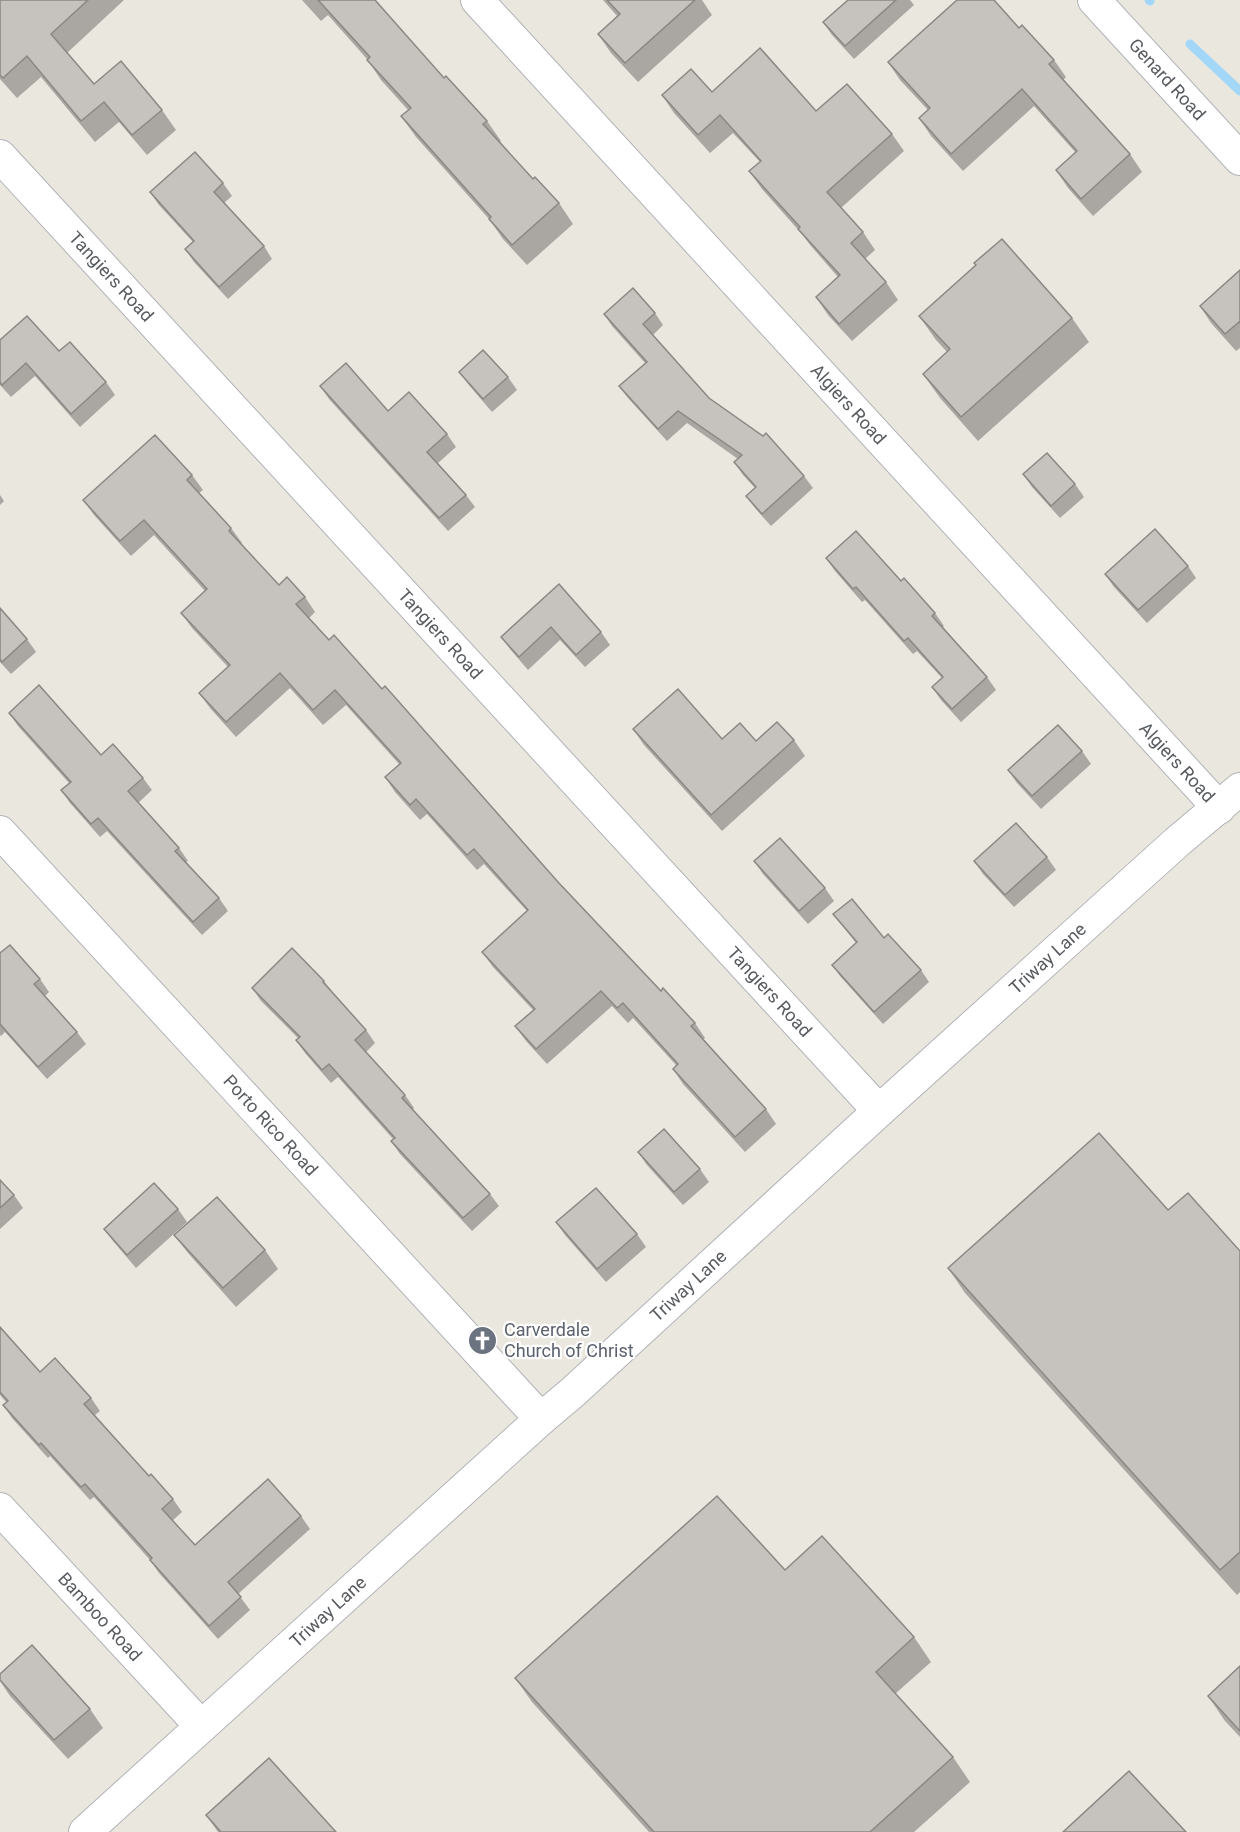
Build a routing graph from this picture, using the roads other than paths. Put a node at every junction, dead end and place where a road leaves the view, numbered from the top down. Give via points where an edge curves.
1 (477, 0) edge
2 (1094, 0) edge
3 (0, 156) edge
4 (1240, 159) edge
5 (1230, 798) edge
6 (0, 832) edge
7 (879, 1111) junction
8 (540, 1419) junction
9 (0, 1509) edge
10 (201, 1726) junction
11 (85, 1832) edge

1 - 5 street, Algiers Road
2 - 4 street, Genard Road
3 - 7 street, Tangiers Road
5 - 7 street, Triway Lane
6 - 8 street, Porto Rico Road
7 - 8 street, Triway Lane
8 - 10 street, Triway Lane
9 - 10 street, Bamboo Road
10 - 11 street, Triway Lane

